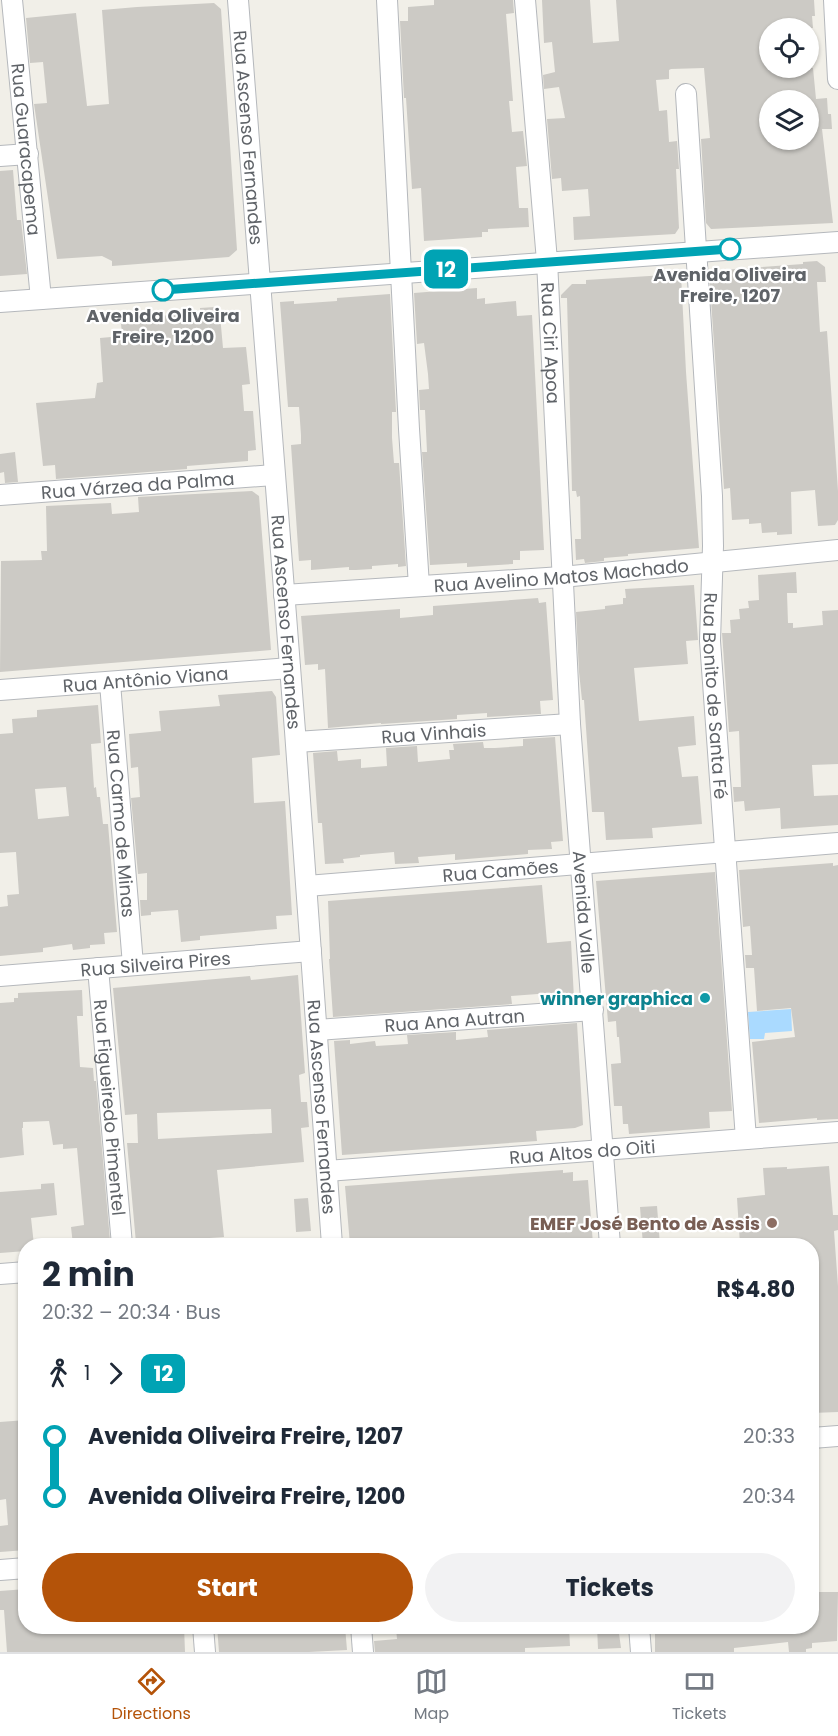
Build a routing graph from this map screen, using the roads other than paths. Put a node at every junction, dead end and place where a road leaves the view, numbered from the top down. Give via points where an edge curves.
1 (12, 0) edge
2 (238, 0) edge
3 (387, 0) edge
4 (525, 0) edge
5 (834, 0) edge
6 (838, 79) edge
7 (686, 94) dead end
8 (28, 154) junction
9 (0, 156) edge
10 (838, 242) edge
11 (695, 252) junction
12 (547, 261) junction
13 (400, 273) junction
14 (260, 282) junction
15 (41, 298) junction
16 (0, 302) edge
17 (274, 475) junction
18 (0, 495) edge
19 (838, 550) edge
20 (712, 563) junction
21 (562, 577) junction
22 (419, 586) junction
23 (284, 595) junction
24 (290, 668) junction
25 (110, 683) junction
26 (0, 690) edge
27 (570, 724) junction
28 (296, 742) junction
29 (838, 843) edge
30 (724, 851) junction
31 (580, 863) junction
32 (307, 886) junction
33 (311, 951) junction
34 (133, 965) junction
35 (98, 968) junction
36 (0, 976) edge
37 (593, 1010) junction
38 (317, 1030) junction
39 (838, 1132) edge
40 (746, 1139) junction
41 (604, 1150) junction
42 (327, 1171) junction
43 (121, 1238) edge
44 (332, 1238) edge
45 (610, 1238) edge
46 (18, 1273) edge
47 (0, 1274) edge
48 (838, 1436) edge
49 (819, 1437) edge
50 (18, 1569) edge
51 (0, 1570) edge
52 (204, 1634) edge
53 (362, 1634) edge
54 (640, 1634) edge
55 (205, 1652) edge
56 (363, 1652) edge
57 (641, 1652) edge

1 - 8 street, Rua Guaracapema
2 - 14 street, Rua Ascenso Fernandes
3 - 13 street
4 - 12 street, Rua Ciri Apoa
5 - 6 street
7 - 11 street, Rua Bonito de Santa Fé
8 - 9 street
8 - 15 street, Rua Guaracapema
10 - 11 street
11 - 12 street
11 - 20 street, Rua Bonito de Santa Fé via 712,496
12 - 13 street
12 - 21 street, Rua Ciri Apoa
13 - 14 street
13 - 22 street
14 - 15 street
14 - 17 street, Rua Ascenso Fernandes
15 - 16 street
17 - 18 street, Rua Várzea da Palma
17 - 23 street, Rua Ascenso Fernandes
19 - 20 street, Rua Avelino Matos Machado
20 - 21 street, Rua Avelino Matos Machado
20 - 30 street, Rua Bonito de Santa Fé via 710,642
21 - 22 street, Rua Avelino Matos Machado
21 - 27 street, Avenida Valle
22 - 23 street, Rua Avelino Matos Machado
23 - 24 street, Rua Ascenso Fernandes
24 - 25 street, Rua Antônio Viana
24 - 28 street, Rua Ascenso Fernandes
25 - 26 street, Rua Antônio Viana
25 - 34 street, Rua Carmo de Minas
27 - 28 street, Rua Vinhais
27 - 31 street, Avenida Valle
28 - 32 street, Rua Ascenso Fernandes
29 - 30 street, Rua Camões
30 - 31 street, Rua Camões
30 - 40 street, Rua Bonito de Santa Fé
31 - 32 street, Rua Camões
31 - 37 street, Avenida Valle
32 - 33 street, Rua Ascenso Fernandes
33 - 34 street, Rua Silveira Pires
33 - 38 street, Rua Ascenso Fernandes
34 - 35 street, Rua Silveira Pires
35 - 36 street, Rua Silveira Pires
35 - 43 street, Rua Figueiredo Pimentel
37 - 38 street, Rua Ana Autran
37 - 41 street, Avenida Valle
38 - 42 street, Rua Ascenso Fernandes
39 - 40 street, Rua Altos do Oiti
40 - 41 street, Rua Altos do Oiti
41 - 42 street, Rua Altos do Oiti
41 - 45 street, Avenida Valle
42 - 44 street, Rua Ascenso Fernandes
46 - 47 street
48 - 49 street
50 - 51 street
52 - 55 street
53 - 56 street
54 - 57 street

